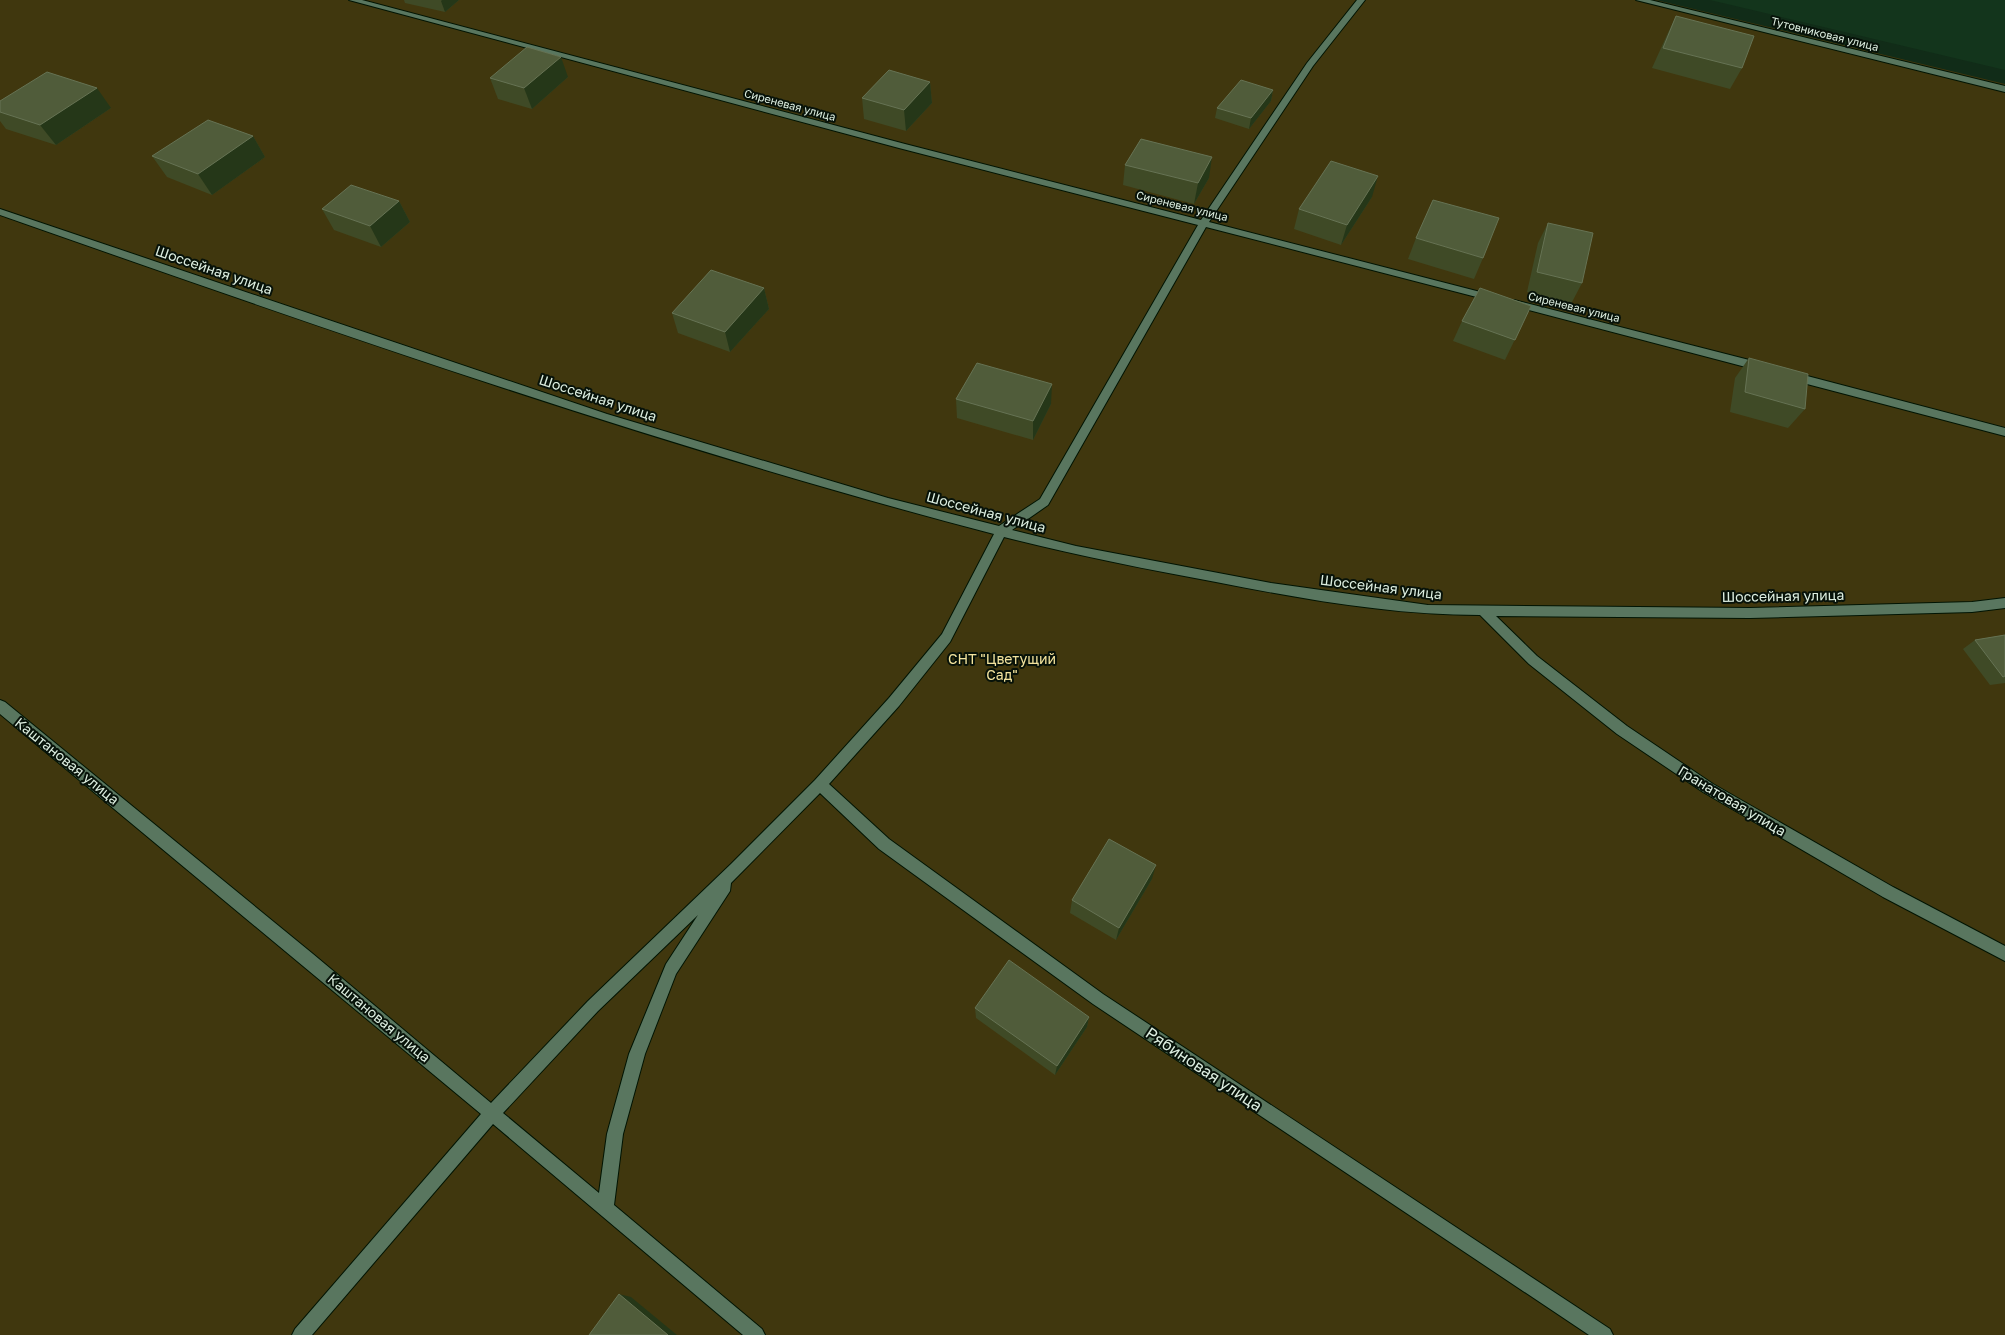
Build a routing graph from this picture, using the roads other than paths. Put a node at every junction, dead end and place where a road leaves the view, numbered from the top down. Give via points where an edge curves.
1 (353, 0) edge
2 (1361, 0) edge
3 (1640, 0) edge
4 (2005, 89) edge
5 (0, 212) edge
6 (1204, 223) junction
7 (2005, 432) edge
8 (1001, 531) junction
9 (2005, 603) edge
10 (1484, 612) junction
11 (0, 706) edge
12 (820, 784) junction
13 (736, 869) junction
14 (2005, 954) edge
15 (492, 1113) junction
16 (605, 1208) junction
17 (301, 1335) edge
18 (756, 1335) edge
19 (1604, 1335) edge

1 - 6 street, Сиреневая улица
2 - 6 street via 1310,65
3 - 4 street, Тутовниковая улица
5 - 8 street, Шоссейная улица via 210,286 604,417 888,502
6 - 7 street, Сиреневая улица
6 - 8 street via 1044,502
8 - 10 street, Шоссейная улица via 1076,551 1272,588 1428,610
8 - 12 street via 946,638
9 - 10 street, Шоссейная улица via 1972,607 1750,613
10 - 14 street, Гранатовая улица via 1533,660 1622,730 1708,788 1888,892
11 - 15 street, Каштановая улица
12 - 13 street
12 - 19 street, Рябиновая улица via 884,844 1098,999
13 - 15 street via 593,1006
13 - 16 street via 671,969 637,1054 615,1134
15 - 16 street, Каштановая улица
15 - 17 street
16 - 18 street, Каштановая улица

